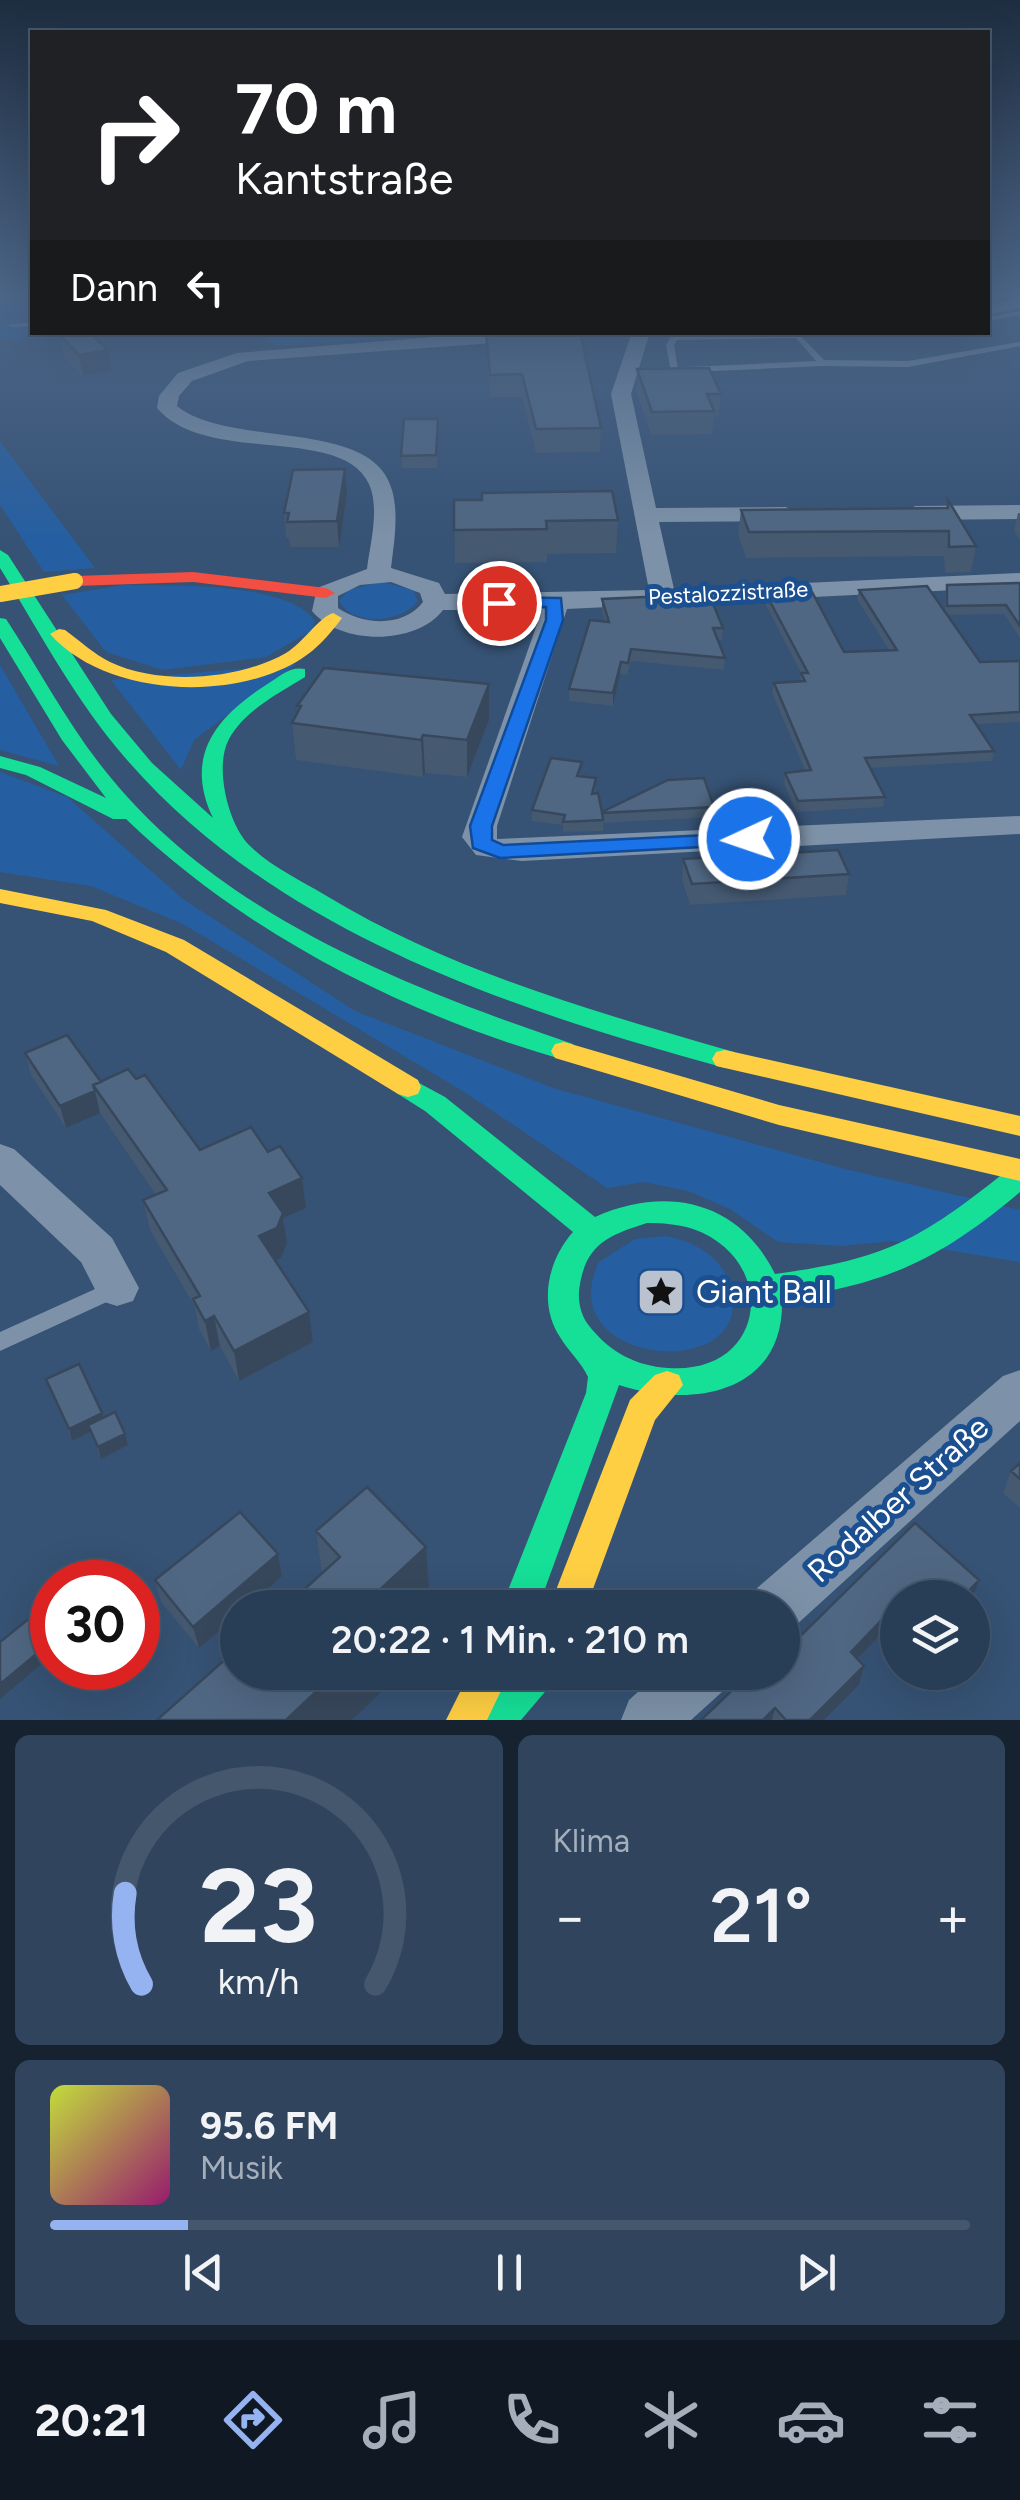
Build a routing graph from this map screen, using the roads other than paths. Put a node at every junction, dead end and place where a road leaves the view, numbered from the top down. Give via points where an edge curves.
1 (190, 376) edge
2 (629, 376) edge
3 (1020, 512) edge
4 (882, 513) edge
5 (646, 514) junction
6 (804, 514) edge
7 (0, 555) edge
8 (378, 575) junction
9 (1020, 580) edge
10 (0, 594) edge
11 (663, 596) junction
12 (436, 602) junction
13 (555, 602) junction
14 (330, 606) junction
15 (0, 622) edge
16 (46, 624) junction
17 (368, 628) junction
18 (0, 762) edge
19 (1020, 826) edge
20 (149, 831) junction
21 (240, 849) junction
22 (0, 896) edge
23 (1020, 1126) edge
24 (0, 1160) edge
25 (1020, 1173) edge
26 (590, 1230) junction
27 (116, 1288) joint
28 (768, 1288) junction
29 (0, 1342) edge
30 (596, 1360) junction
31 (667, 1385) junction
32 (1020, 1390) edge
33 (527, 1590) edge
34 (574, 1590) edge
35 (796, 1590) edge
36 (482, 1690) edge
37 (521, 1690) edge
38 (682, 1690) edge
39 (466, 1720) edge
40 (495, 1720) edge
41 (649, 1720) edge

1 - 8 street via 172,389 167,408 187,424 323,448 378,478
2 - 5 street via 621,394
3 - 4 street
5 - 6 street
5 - 11 street
7 - 16 main road
8 - 12 street via 421,582
8 - 14 street via 347,580
9 - 11 street, Pestalozzistraße
10 - 14 main road, bridge via 75,581 194,578
11 - 13 street, Pestalozzistraße
12 - 13 street, Pestalozzistraße
12 - 17 street via 406,624
13 - 19 street via 478,837 487,848
14 - 16 main road via 325,635 296,656 198,679 113,670
14 - 17 street
15 - 20 main road via 91,768
16 - 21 main road via 128,747 179,801
17 - 21 main road via 241,709 212,743 212,800
18 - 20 main road via 77,790
20 - 25 main road via 257,912 343,961 506,1034 730,1105
21 - 23 main road via 378,934 569,1013 820,1086
22 - 26 main road via 98,915 175,946 435,1104
24 - 27 street via 97,1250
25 - 28 main road via 954,1230 898,1264
26 - 28 main road via 647,1210 710,1222 736,1239
26 - 30 main road via 570,1251 559,1278 560,1307 573,1336
27 - 29 lane
28 - 31 main road via 762,1336 747,1357 725,1373
30 - 31 main road via 641,1382
30 - 33 main road via 602,1393
31 - 34 main road via 642,1411
32 - 35 street, Rodalber Straße
36 - 39 main road
37 - 40 main road
38 - 41 street

